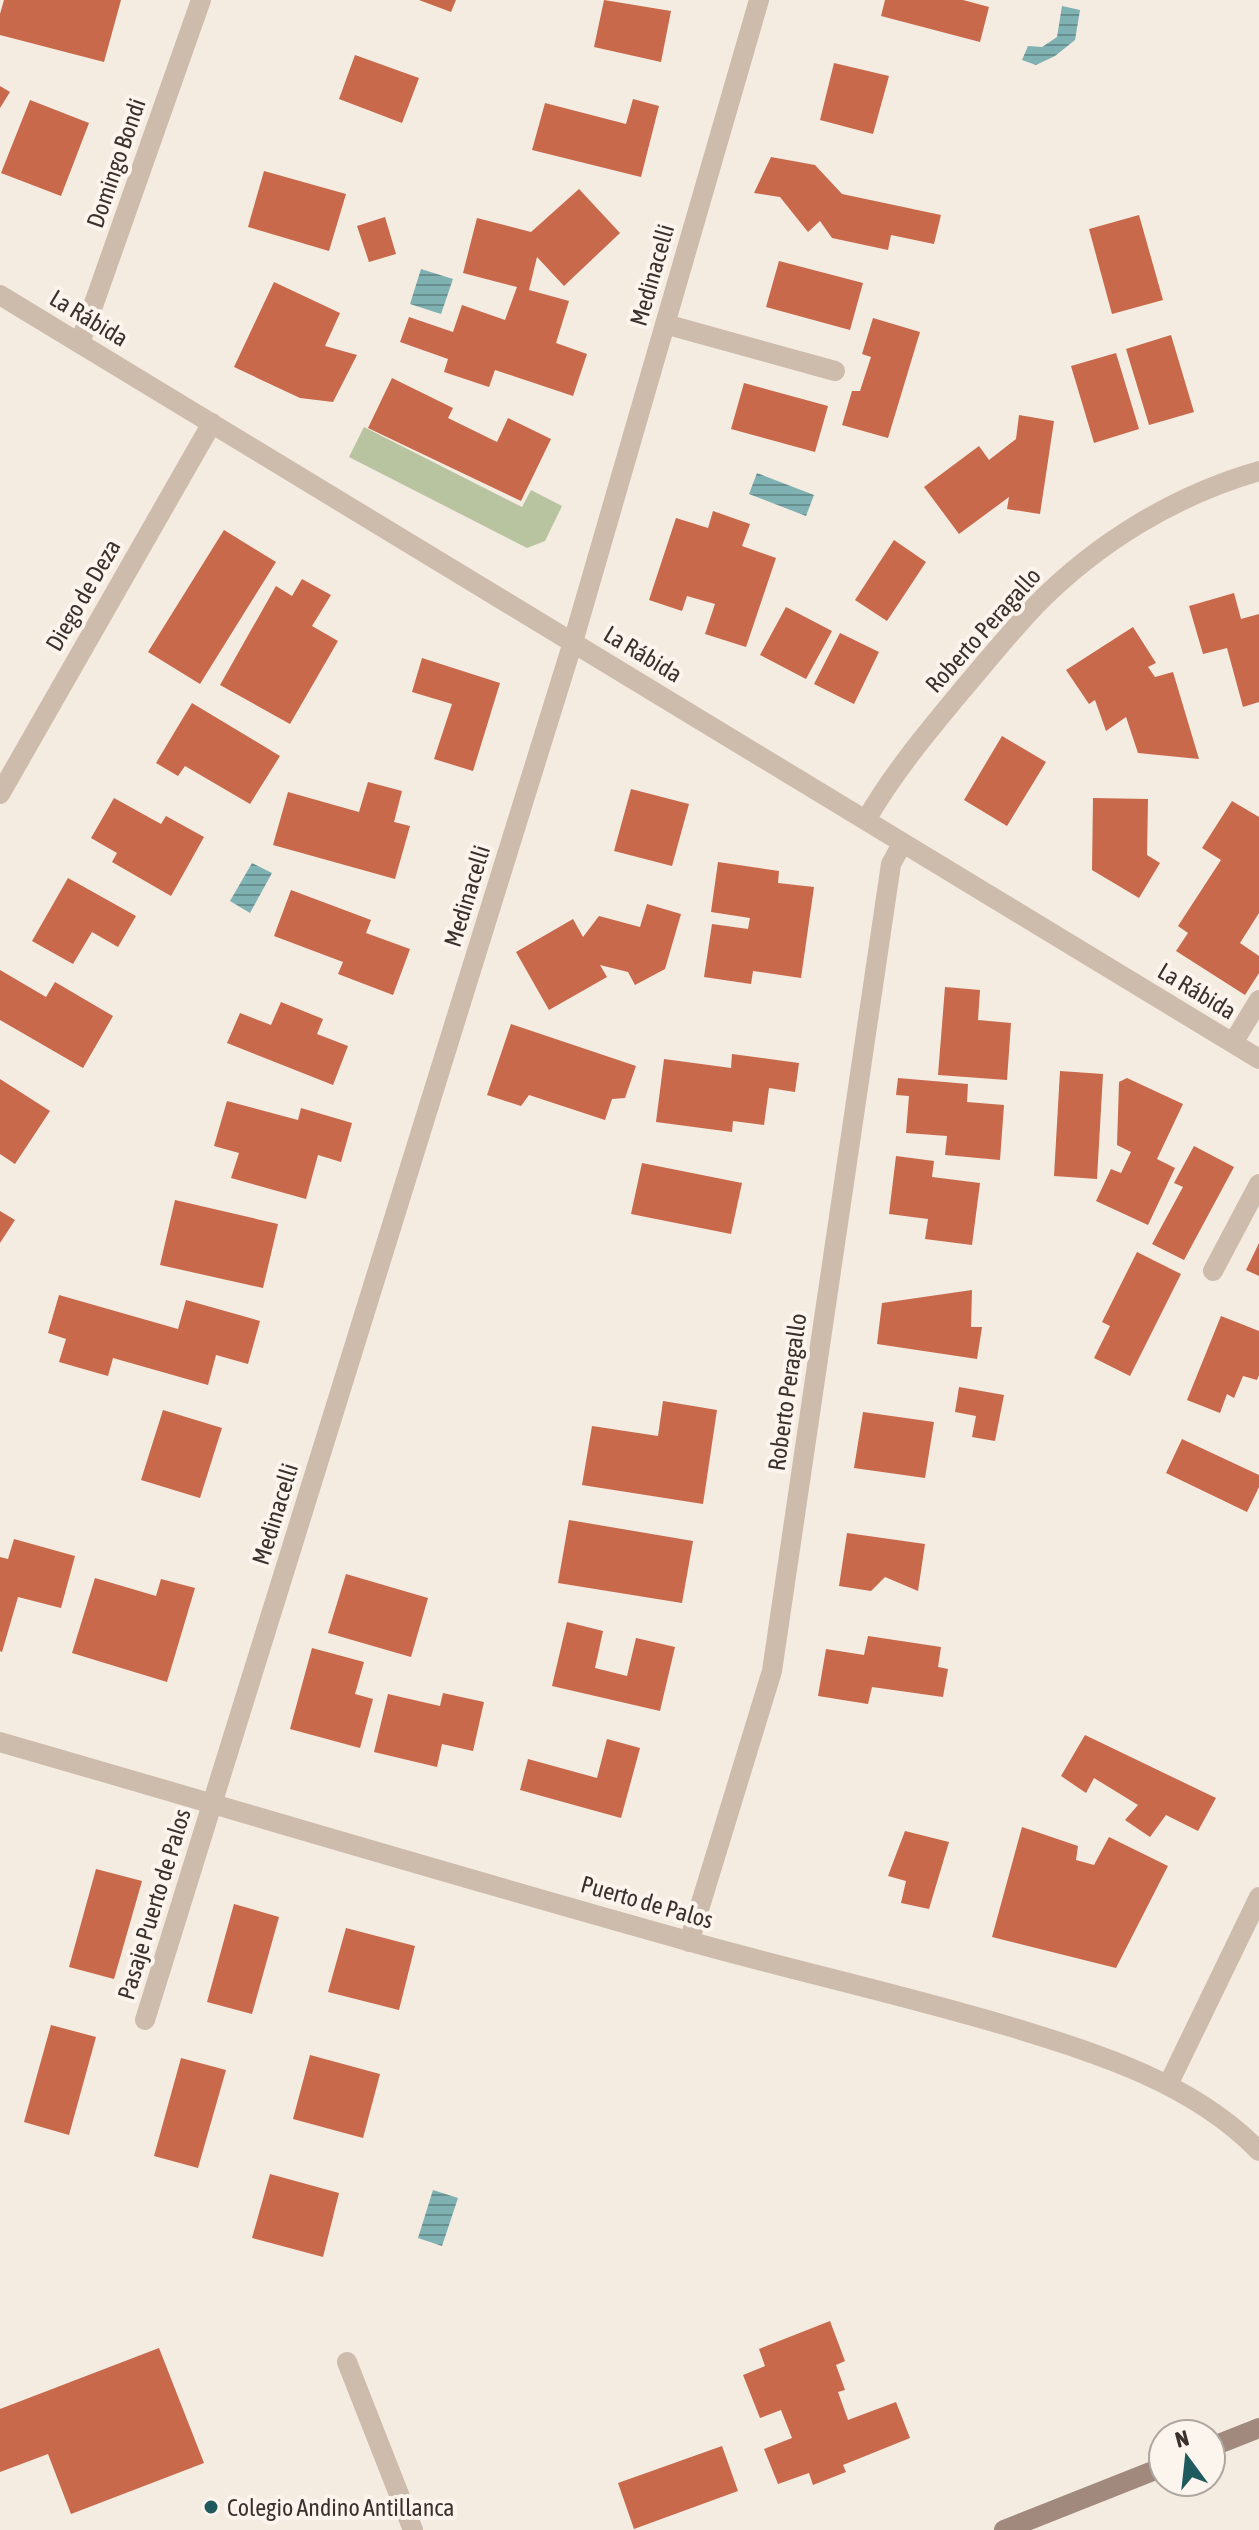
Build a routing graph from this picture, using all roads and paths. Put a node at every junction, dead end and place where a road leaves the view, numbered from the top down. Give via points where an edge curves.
1 (201, 0) edge
2 (759, 0) edge
3 (0, 295) edge
4 (665, 324) junction
5 (80, 343) junction
6 (835, 371) dead end
7 (212, 423) junction
8 (1259, 471) edge
9 (573, 642) junction
10 (0, 794) edge
11 (866, 820) junction
12 (902, 844) junction
13 (1259, 1000) edge
14 (1233, 1043) junction
15 (1259, 1059) edge
16 (1259, 1184) edge
17 (1213, 1271) dead end
18 (0, 1742) edge
19 (213, 1803) junction
20 (1259, 1897) edge
21 (689, 1942) junction
22 (145, 2020) dead end
23 (1168, 2085) junction
24 (1259, 2151) edge
25 (347, 2362) dead end
26 (1259, 2428) edge
27 (1227, 2441) edge
28 (1147, 2473) edge
29 (413, 2530) edge
30 (1004, 2530) edge

1 - 5 street, Domingo Bondi
2 - 4 street, Medinacelli
3 - 5 street, La Rábida
4 - 6 street
4 - 9 street, Medinacelli
5 - 7 street, La Rábida
7 - 9 street, La Rábida
7 - 10 street, Diego de Deza
8 - 11 street, Roberto Peragallo via 1157,514 1078,567 1036,605 932,726
9 - 11 street, La Rábida
9 - 19 street, Medinacelli
11 - 12 street, La Rábida
12 - 14 street, La Rábida
12 - 21 street, Roberto Peragallo via 891,864 772,1671
13 - 14 street
14 - 15 street, La Rábida
16 - 17 street
18 - 19 street, Puerto de Palos
19 - 21 street, Puerto de Palos
19 - 22 street, Pasaje Puerto de Palos
20 - 23 street
21 - 23 street, Puerto de Palos via 979,2017 1099,2054
23 - 24 street, Puerto de Palos via 1240,2132
25 - 29 street
26 - 27 main road
28 - 30 main road

